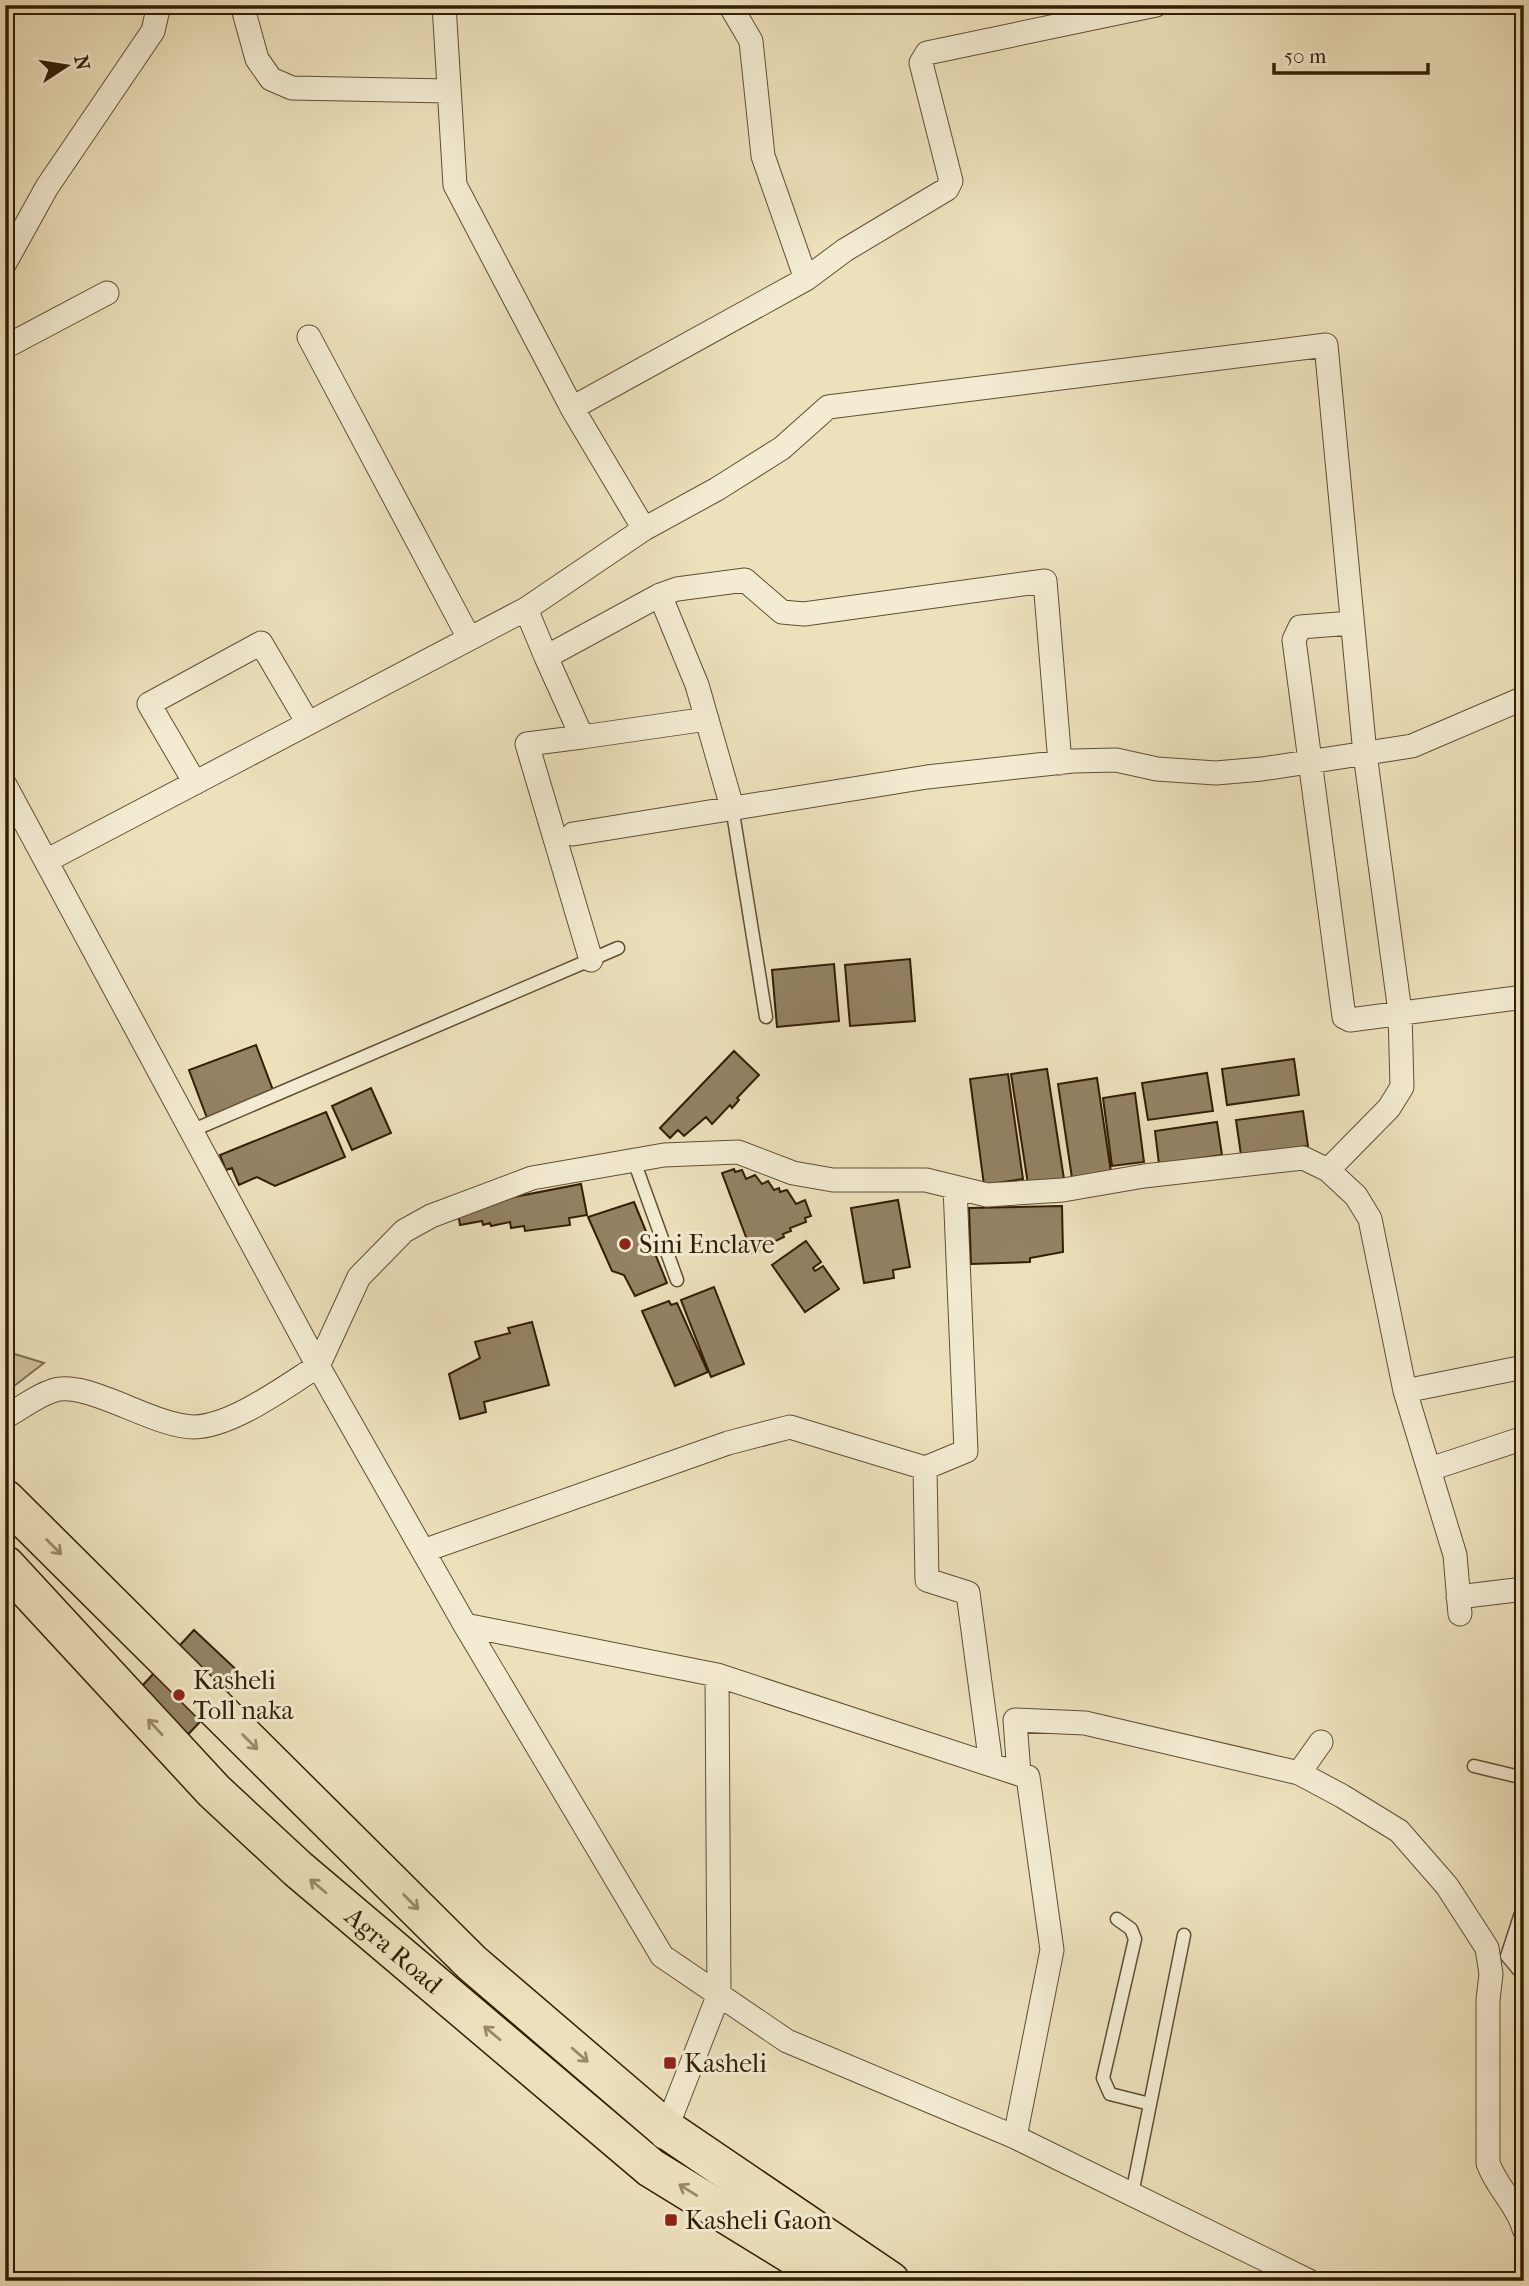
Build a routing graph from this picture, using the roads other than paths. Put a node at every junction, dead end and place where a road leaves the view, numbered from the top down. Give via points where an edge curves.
1 (159, 5) edge
2 (242, 5) edge
3 (444, 5) edge
4 (730, 5) edge
5 (1156, 5) edge
6 (448, 91) junction
7 (5, 264) edge
8 (806, 279) junction
9 (107, 293) dead end
10 (309, 337) dead end
11 (5, 347) edge
12 (572, 408) junction
13 (644, 529) junction
14 (660, 596) junction
15 (526, 608) junction
16 (1352, 623) junction
17 (469, 638) junction
18 (546, 657) junction
19 (1524, 698) edge
20 (707, 719) junction
21 (308, 723) junction
22 (582, 737) junction
23 (1365, 754) junction
24 (1311, 762) junction
25 (1060, 763) junction
26 (195, 783) junction
27 (7, 792) edge
28 (732, 807) junction
29 (573, 834) dead end
30 (46, 861) junction
31 (618, 948) dead end
32 (591, 960) junction
33 (1524, 997) edge
34 (1400, 1012) junction
35 (766, 1017) dead end
36 (191, 1131) junction
37 (634, 1161) junction
38 (1328, 1170) junction
39 (955, 1187) junction
40 (677, 1280) dead end
41 (318, 1366) junction
42 (1524, 1367) edge
43 (1405, 1391) junction
44 (5, 1417) edge
45 (1524, 1438) edge
46 (925, 1468) junction
47 (1430, 1469) junction
48 (5, 1499) edge
49 (423, 1551) junction
50 (5, 1565) edge
51 (1524, 1588) edge
52 (465, 1625) junction
53 (717, 1675) junction
54 (1321, 1742) dead end
55 (991, 1765) junction
56 (1474, 1766) dead end
57 (1298, 1773) junction
58 (1019, 1774) junction
59 (1524, 1778) edge
60 (1524, 1904) edge
61 (1117, 1919) dead end
62 (1184, 1935) dead end
63 (1524, 1976) edge
64 (719, 1994) junction
65 (1150, 2104) junction
66 (666, 2129) junction
67 (1015, 2137) junction
68 (651, 2168) junction
69 (1132, 2194) junction
70 (1524, 2229) edge
71 (827, 2281) edge
72 (890, 2281) edge
73 (1309, 2281) edge

1 - 7 street via 153,32 47,187
2 - 6 street via 257,59 271,79 292,88
3 - 6 street
4 - 8 street via 751,41 763,156
5 - 8 street via 927,53 921,63 951,181 947,189
6 - 12 street via 455,185
8 - 12 street
9 - 11 street
10 - 17 street
12 - 13 street
13 - 15 street
13 - 16 street via 782,448 828,407 1326,345
14 - 18 street
14 - 20 street
14 - 25 street via 677,589 745,580 782,612 804,614 1045,581
15 - 17 street
15 - 18 street
16 - 23 street
16 - 24 street via 1300,627 1294,640
17 - 21 street
18 - 22 street
19 - 23 street via 1412,746
20 - 22 street
20 - 28 street
21 - 26 street
21 - 26 street via 261,643 149,704
22 - 32 street via 527,744
23 - 24 street
23 - 34 street
24 - 25 street via 1216,773 1157,769 1116,760
24 - 34 street via 1344,1017 1350,1020
25 - 28 street via 927,777
26 - 30 street
27 - 30 street
28 - 29 street
28 - 35 lane
30 - 36 street
31 - 32 lane
32 - 36 lane
33 - 34 street
34 - 38 street via 1402,1087 1390,1108
36 - 41 street
37 - 39 street via 738,1152 793,1173 833,1180 926,1180
37 - 40 lane
37 - 41 street via 531,1178 404,1231 359,1276
38 - 39 street via 1303,1158 1063,1189 987,1195
38 - 43 street via 1356,1196 1370,1219
39 - 46 street via 966,1451
41 - 44 street via 244,1413 197,1427 172,1424 72,1388 52,1390
41 - 49 street
42 - 43 street
43 - 47 street
45 - 47 street
46 - 49 street via 790,1427 728,1443
46 - 55 street via 927,1580 968,1593
47 - 51 street via 1455,1555 1459,1606
48 -> 66 highway via 472,1963
49 - 52 street
68 -> 50 highway, Agra Road via 214,1791
52 - 53 street
52 - 64 street via 662,1956
53 - 55 street
53 - 64 street
54 - 57 street
55 - 58 street
56 - 59 lane
57 - 58 street via 1085,1723 1015,1720
57 - 70 street via 1399,1832 1447,1886 1487,1948 1492,1974 1488,2163
58 - 67 street via 1028,1777 1052,1950
60 - 63 lane via 1507,1956
61 - 65 lane via 1131,1929 1135,1939 1103,2078 1110,2094
62 - 65 lane
64 - 66 street
64 - 67 street via 787,2041
65 - 69 lane
66 - 68 street
66 - 72 highway
67 - 69 street
71 -> 68 highway, Agra Road
69 - 73 street

